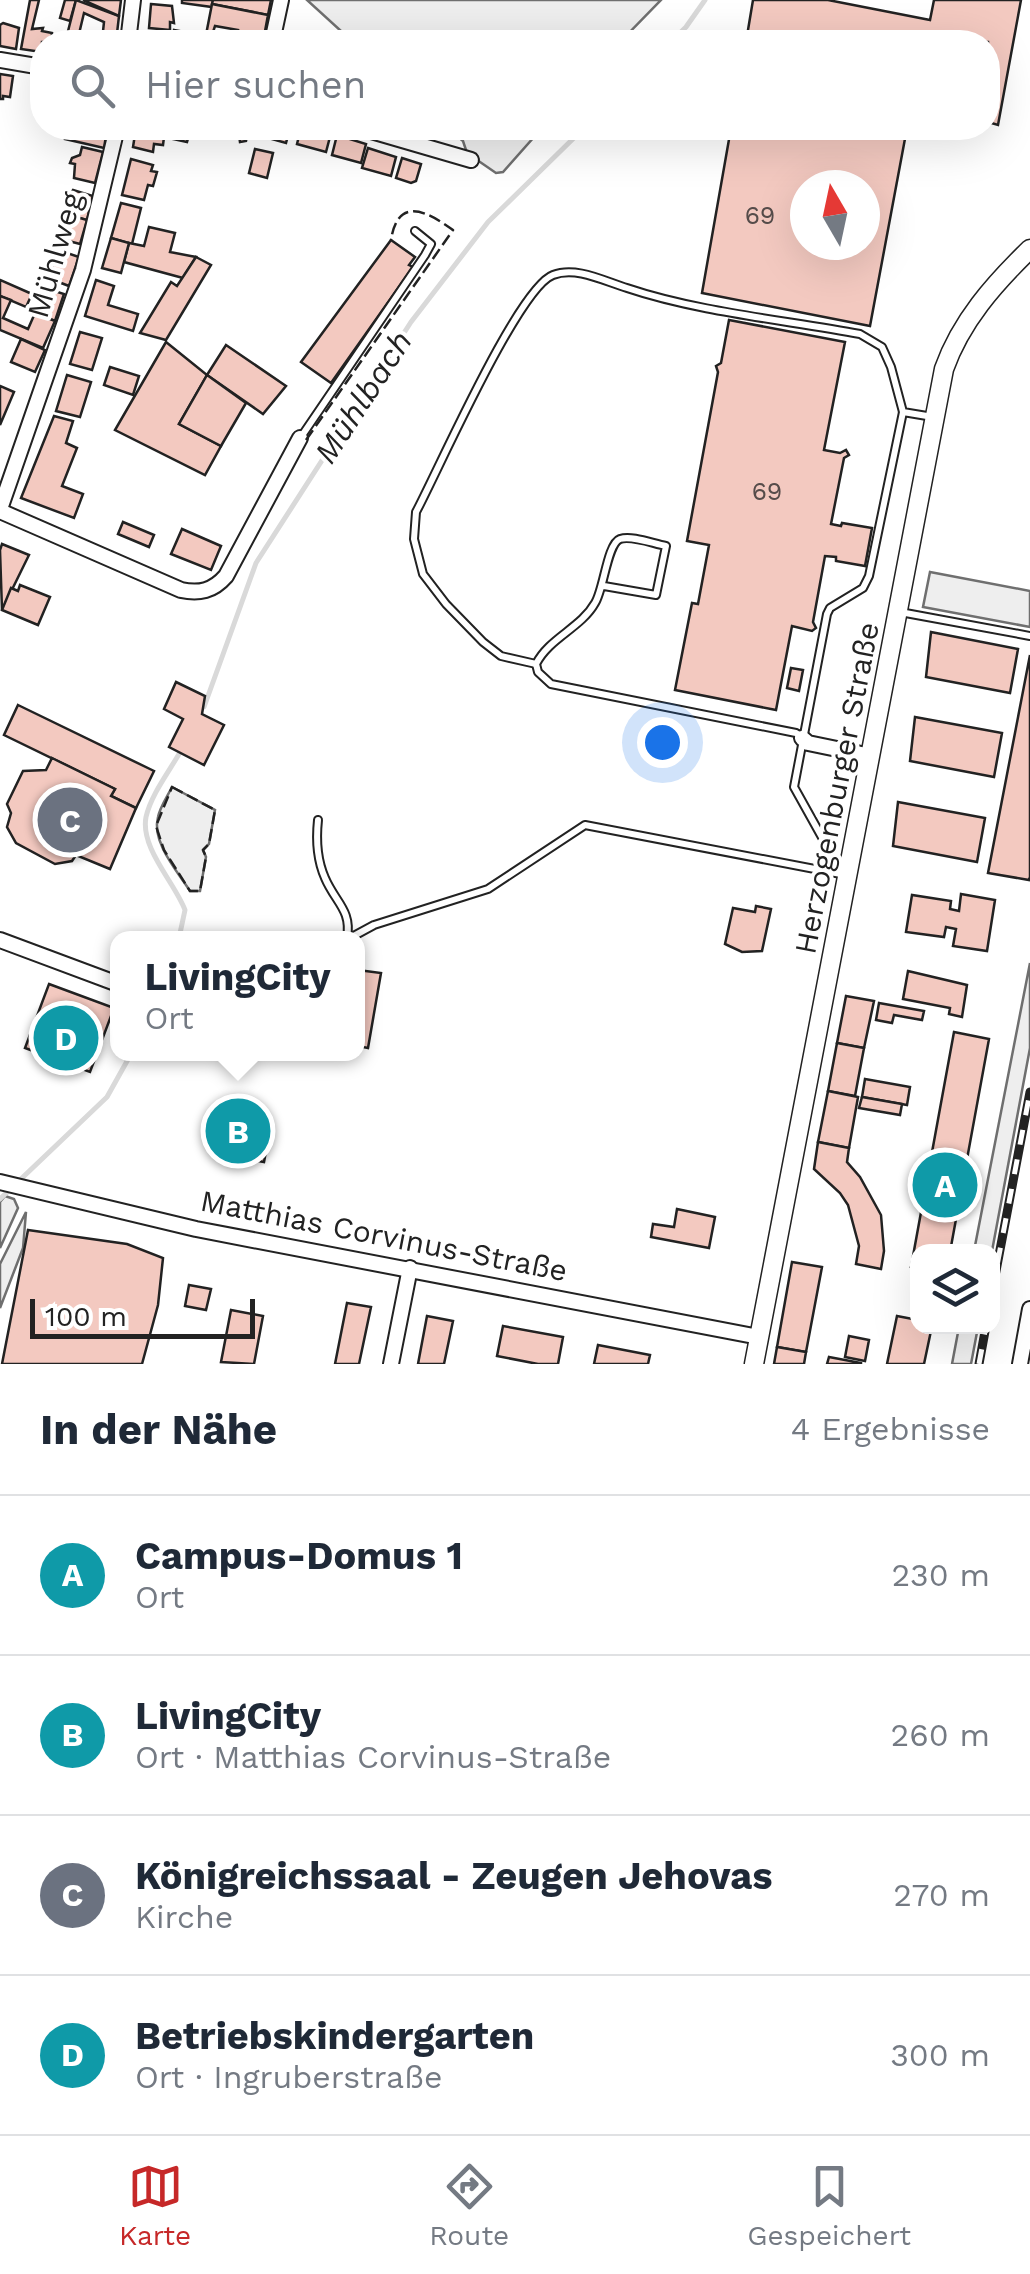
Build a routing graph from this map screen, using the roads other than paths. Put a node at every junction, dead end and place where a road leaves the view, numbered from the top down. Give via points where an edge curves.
1 (133, 0) edge
2 (281, 0) edge
3 (129, 30) edge
4 (275, 30) edge
5 (0, 60) edge
6 (30, 66) edge
7 (115, 140) edge
8 (402, 140) edge
9 (471, 160) dead end
10 (415, 231) dead end
11 (1030, 248) edge
12 (902, 412) junction
13 (934, 417) junction
14 (300, 438) joint
15 (0, 450) edge
16 (17, 457) junction
17 (0, 510) edge
18 (604, 586) junction
19 (898, 612) junction
20 (1030, 636) edge
21 (536, 664) junction
22 (802, 738) junction
23 (871, 756) junction
24 (318, 820) dead end
25 (846, 875) junction
26 (349, 931) edge
27 (362, 931) edge
28 (0, 940) edge
29 (110, 981) edge
30 (0, 1182) edge
31 (410, 1268) junction
32 (1030, 1308) edge
33 (759, 1336) junction
34 (392, 1364) edge
35 (754, 1364) edge
36 (1020, 1364) edge

1 - 3 street
2 - 4 street
5 - 6 street
7 - 16 street, Mühlweg via 83,270
8 - 9 street
10 - 14 lane via 431,244 425,255
11 - 13 street, Herzogenburger Straße via 994,285 951,349
12 - 13 lane
12 - 21 lane via 882,347 860,334 647,295 573,271 551,275 512,324 416,512 414,540 423,574 483,642 501,656
12 - 22 lane via 870,576 827,614
13 - 19 street, Herzogenburger Straße
14 - 17 street via 226,576 200,592 180,590
15 - 16 street
16 - 17 street, Mühlweg
18 - 18 lane via 656,595 666,546 616,540
18 - 21 lane via 593,608
19 - 20 lane
19 - 23 street, Herzogenburger Straße
21 - 22 lane via 552,684
22 - 23 street
22 - 25 lane via 794,787
23 - 25 street, Herzogenburger Straße
24 - 26 lane via 325,878 347,910
25 - 27 lane via 586,825 488,889
25 - 33 street, Herzogenburger Straße
28 - 29 street
30 - 31 street, Matthias Corvinus-Straße via 196,1229
31 - 33 street, Matthias Corvinus-Straße
31 - 34 street
32 - 36 street
33 - 35 street, Herzogenburger Straße

